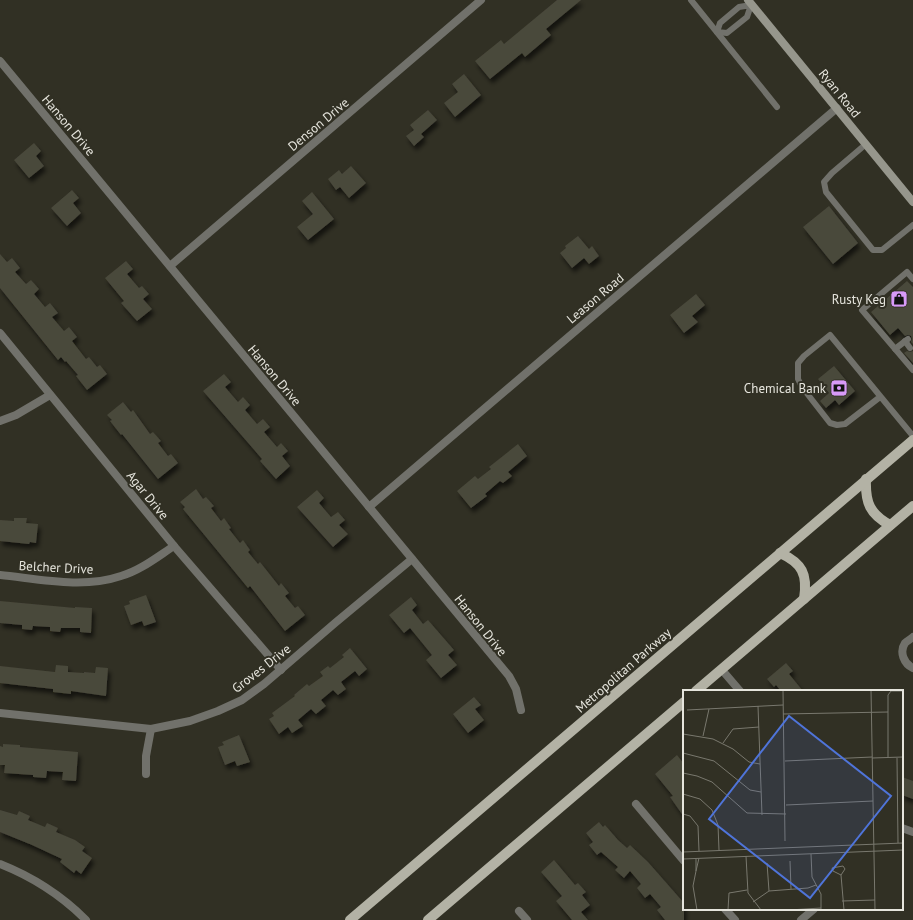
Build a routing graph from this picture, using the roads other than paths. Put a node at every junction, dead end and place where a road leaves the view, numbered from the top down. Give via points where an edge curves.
1 (481, 0) edge
2 (692, 0) edge
3 (750, 2) edge
4 (717, 32) junction
5 (0, 61) edge
6 (777, 107) dead end
7 (837, 108) junction
8 (866, 144) junction
9 (913, 202) edge
10 (913, 226) edge
11 (170, 266) junction
12 (913, 279) edge
13 (0, 334) edge
14 (910, 348) dead end
15 (895, 349) junction
16 (913, 370) edge
17 (50, 395) junction
18 (880, 397) junction
19 (0, 421) edge
20 (913, 436) edge
21 (913, 440) edge
22 (866, 479) junction
23 (913, 506) edge
24 (369, 507) junction
25 (890, 525) junction
26 (174, 546) junction
27 (780, 553) junction
28 (412, 560) junction
29 (0, 575) edge
30 (804, 598) junction
31 (913, 637) edge
32 (913, 668) edge
33 (281, 670) junction
34 (722, 670) junction
35 (697, 690) edge
36 (739, 690) edge
37 (683, 703) edge
38 (521, 710) dead end
39 (0, 713) edge
40 (151, 729) junction
41 (146, 774) dead end
42 (636, 804) dead end
43 (903, 828) edge
44 (913, 832) edge
45 (683, 860) edge
46 (0, 864) edge
47 (726, 910) edge
48 (813, 910) edge
49 (519, 911) dead end
50 (86, 920) edge
51 (350, 920) edge
52 (428, 920) edge
53 (527, 920) edge
54 (734, 920) edge
55 (801, 920) edge

1 - 11 street, Denson Drive
2 - 4 lane
3 - 4 lane via 739,7 720,23
3 - 4 lane via 748,17 727,32
3 - 7 main road, Ryan Road
4 - 6 lane
5 - 11 street, Hanson Drive
7 - 8 main road, Ryan Road
7 - 24 street, Leason Road
8 - 9 main road, Ryan Road
8 - 10 lane via 824,182 826,192 874,250 882,250
11 - 24 street, Hanson Drive
12 - 15 lane via 907,272 862,310
13 - 17 street, Agar Drive
14 - 15 lane via 906,340
15 - 16 lane
17 - 19 street via 16,415
17 - 26 street, Agar Drive
18 - 18 lane via 830,335 798,363 798,379 802,387 830,423 845,424
18 - 20 lane
21 - 22 main road, Metropolitan Parkway
22 - 25 main road via 870,507 881,520
22 - 27 main road, Metropolitan Parkway
23 - 25 main road
24 - 28 street, Hanson Drive
25 - 30 main road
26 - 29 street, Belcher Drive via 136,571 104,581 64,582
26 - 33 street, Agar Drive
27 - 30 main road via 801,568 805,576
27 - 51 main road, Metropolitan Parkway
28 - 33 street, Groves Drive
28 - 38 street, Hanson Drive via 508,676 516,689
30 - 34 main road
31 - 32 street via 904,644 902,654
33 - 40 street, Groves Drive via 242,700 223,709 190,721
34 - 35 main road
34 - 36 street
37 - 52 main road
39 - 40 street, Groves Drive
40 - 41 street
42 - 45 street
43 - 44 street
46 - 50 street via 34,879 55,893
47 - 54 street
48 - 55 street
49 - 53 street

